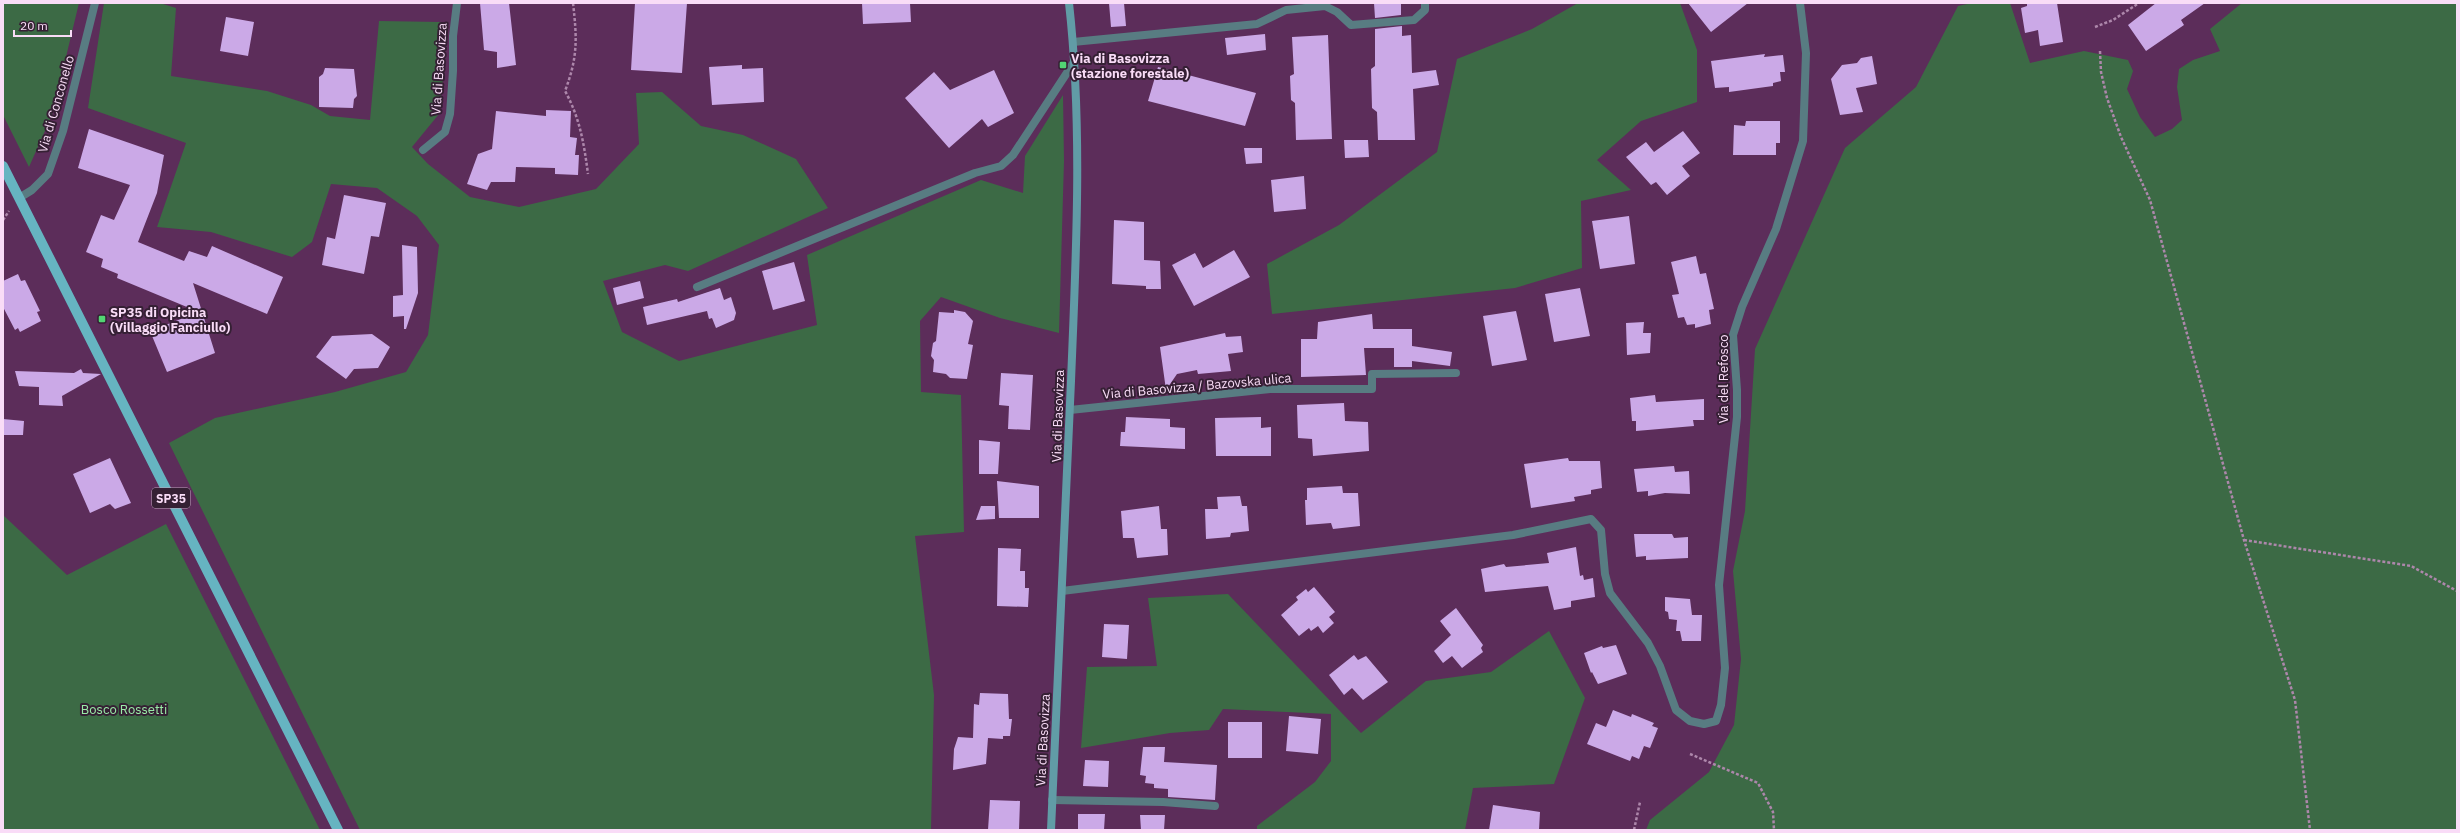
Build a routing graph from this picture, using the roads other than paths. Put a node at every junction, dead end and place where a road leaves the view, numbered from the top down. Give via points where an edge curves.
1 (95, 3) edge
2 (457, 3) edge
3 (1069, 3) edge
4 (1425, 3) edge
5 (1800, 3) edge
6 (1072, 42) junction
7 (1074, 62) junction
8 (423, 150) dead end
9 (3, 166) edge
10 (19, 198) junction
11 (697, 287) dead end
12 (1456, 373) dead end
13 (1070, 410) junction
14 (1062, 591) junction
15 (1052, 800) junction
16 (1215, 806) dead end
17 (338, 830) edge
18 (1051, 830) edge

1 - 10 street, Via di Conconello via 63,131 48,174 32,190
2 - 8 street, Via di Basovizza via 453,30 450,114 445,132
3 - 6 main road, Via di Basovizza
4 - 6 street via 1425,10 1414,20 1350,25 1337,12 1325,6 1286,10 1257,24
5 - 14 street, Via del Refosco via 1806,53 1803,141 1776,229 1742,307 1733,335 1737,417 1719,585 1725,668 1721,705 1716,721 1704,724 1690,721 1676,710 1660,666 1648,643 1610,593 1605,574 1601,530 1591,519 1513,535
6 - 7 main road, Via di Basovizza
7 - 11 street via 1013,155 1001,166 975,173
7 - 13 main road, Via di Basovizza via 1078,189
9 - 10 main road, SP35
10 - 17 main road, SP35
12 - 13 street, Via di Basovizza / Bazovska ulica via 1372,374 1372,389 1270,389
13 - 14 main road, Via di Basovizza
14 - 15 main road, Via di Basovizza
15 - 16 street via 1163,802
15 - 18 main road, Via di Basovizza

